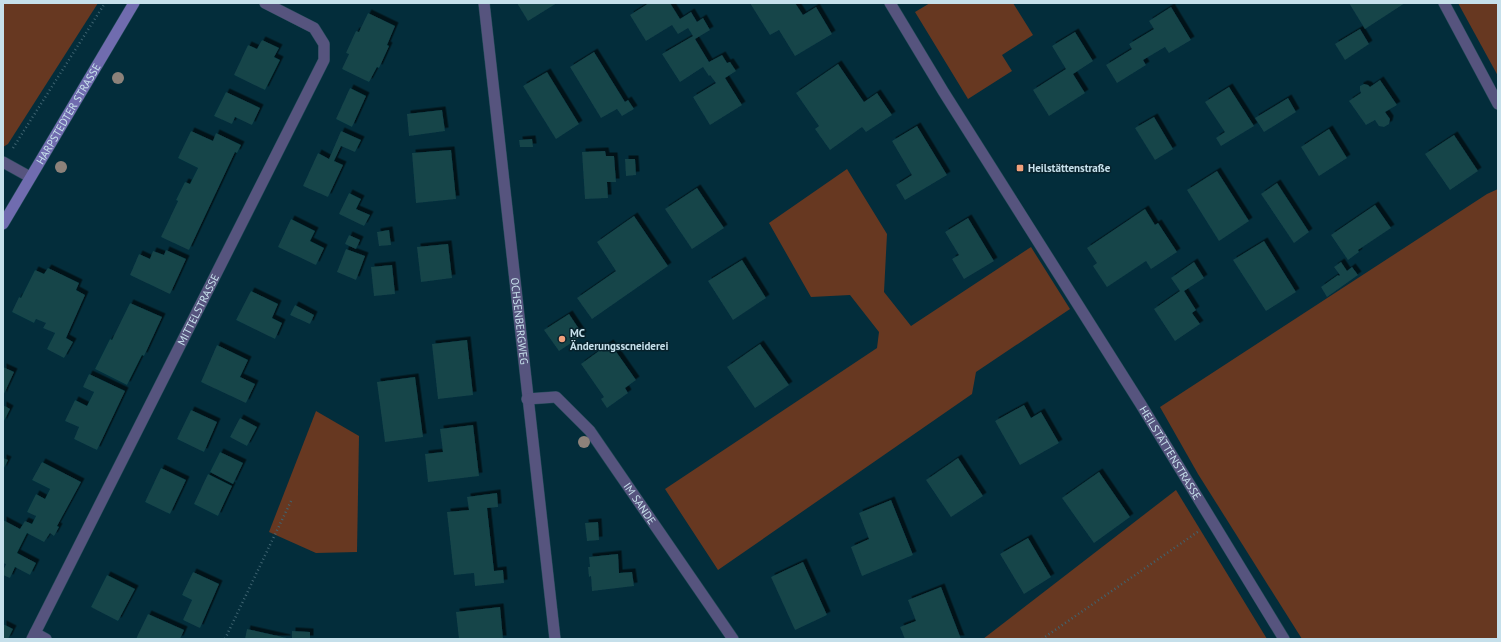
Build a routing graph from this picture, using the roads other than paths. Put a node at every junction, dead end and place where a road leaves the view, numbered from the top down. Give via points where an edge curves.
1 (134, 3) edge
2 (265, 3) edge
3 (484, 3) edge
4 (890, 3) edge
5 (1444, 3) edge
6 (1498, 104) edge
7 (3, 162) edge
8 (30, 177) junction
9 (3, 224) edge
10 (527, 399) junction
11 (33, 636) edge
12 (46, 639) edge
13 (555, 639) edge
14 (733, 639) edge
15 (1284, 639) edge

1 - 8 main road, HARPSTEDTER STRASSE
2 - 11 street, MITTELSTRASSE via 314,28 324,44 324,60
3 - 10 street, OCHSENBERGWEG
4 - 15 street, HEILSTÄTTENSTRASSE
5 - 6 street
7 - 8 street
8 - 9 main road, HARPSTEDTER STRASSE
10 - 13 street, OCHSENBERGWEG
10 - 14 street, IM SANDE via 556,397 590,431
11 - 12 street

